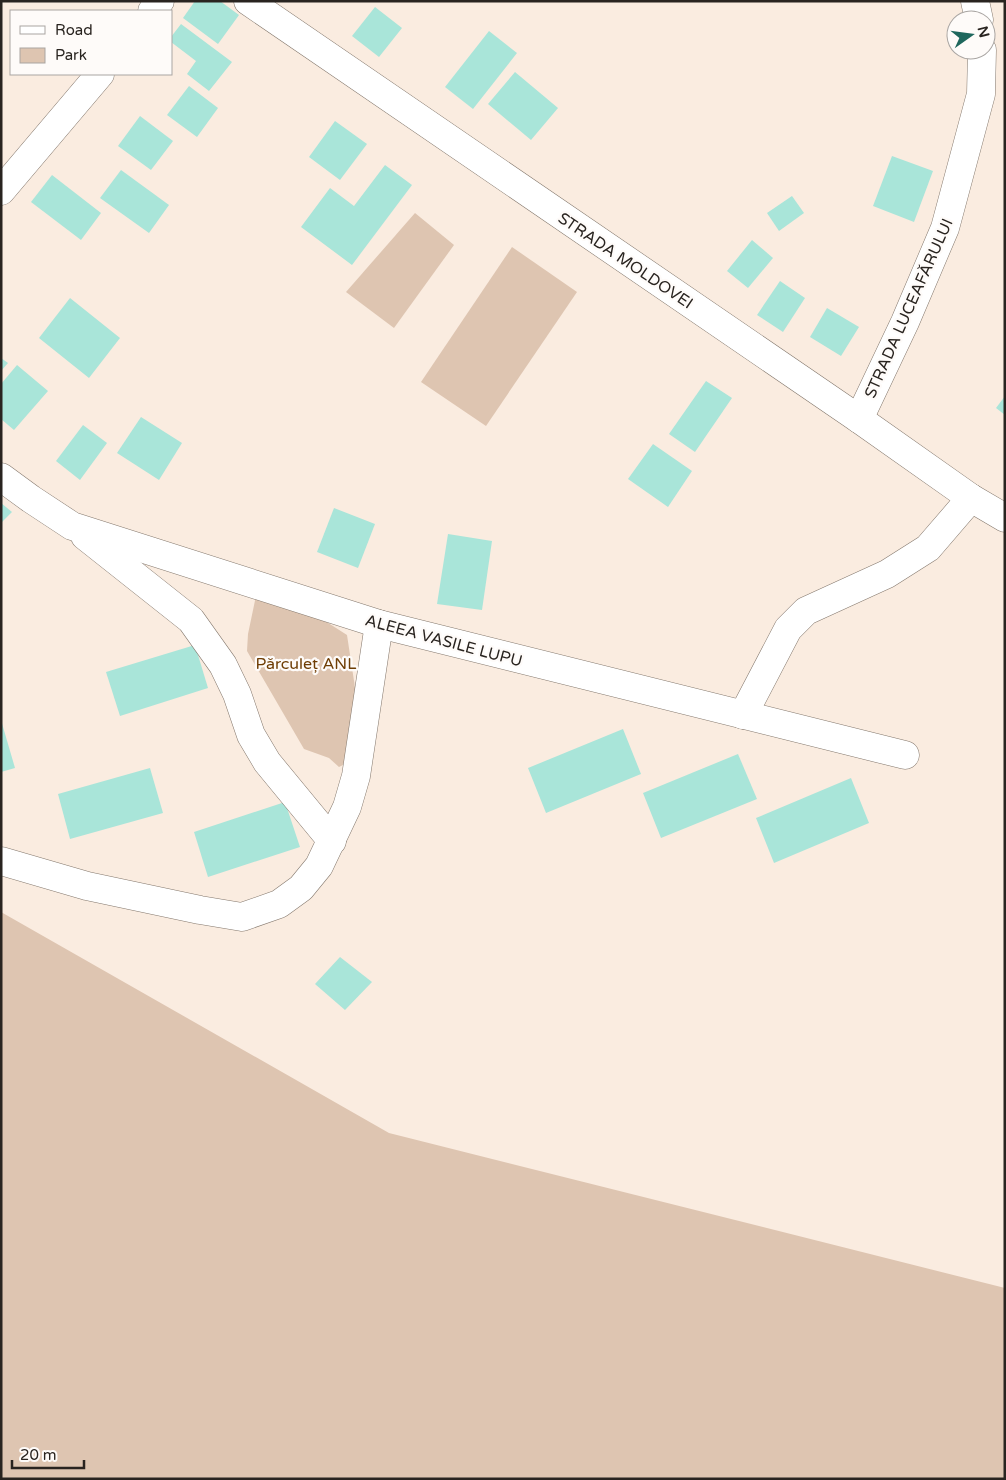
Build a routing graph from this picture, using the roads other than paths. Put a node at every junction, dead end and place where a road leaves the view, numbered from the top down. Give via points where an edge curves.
1 (248, 1) edge
2 (982, 60) edge
3 (99, 75) edge
4 (1, 191) edge
5 (859, 419) junction
6 (1, 476) edge
7 (971, 498) junction
8 (1005, 518) edge
9 (72, 526) junction
10 (379, 624) junction
11 (743, 715) junction
12 (905, 755) dead end
13 (332, 841) junction
14 (1, 861) edge

1 - 5 street, STRADA MOLDOVEI
2 - 5 street, STRADA LUCEAFĂRULUI via 981,94 945,228
3 - 4 street
5 - 7 street, STRADA MOLDOVEI
6 - 9 street, ALEEA VASILE LUPU
7 - 8 street, STRADA MOLDOVEI
7 - 11 street via 928,548 887,574 806,611 788,629
9 - 10 street, ALEEA VASILE LUPU
9 - 13 street via 191,620 223,666 251,735 267,762
10 - 11 street, ALEEA VASILE LUPU
10 - 13 street via 356,776
11 - 12 street, ALEEA VASILE LUPU
13 - 14 street via 319,866 301,888 279,904 242,917 88,886

